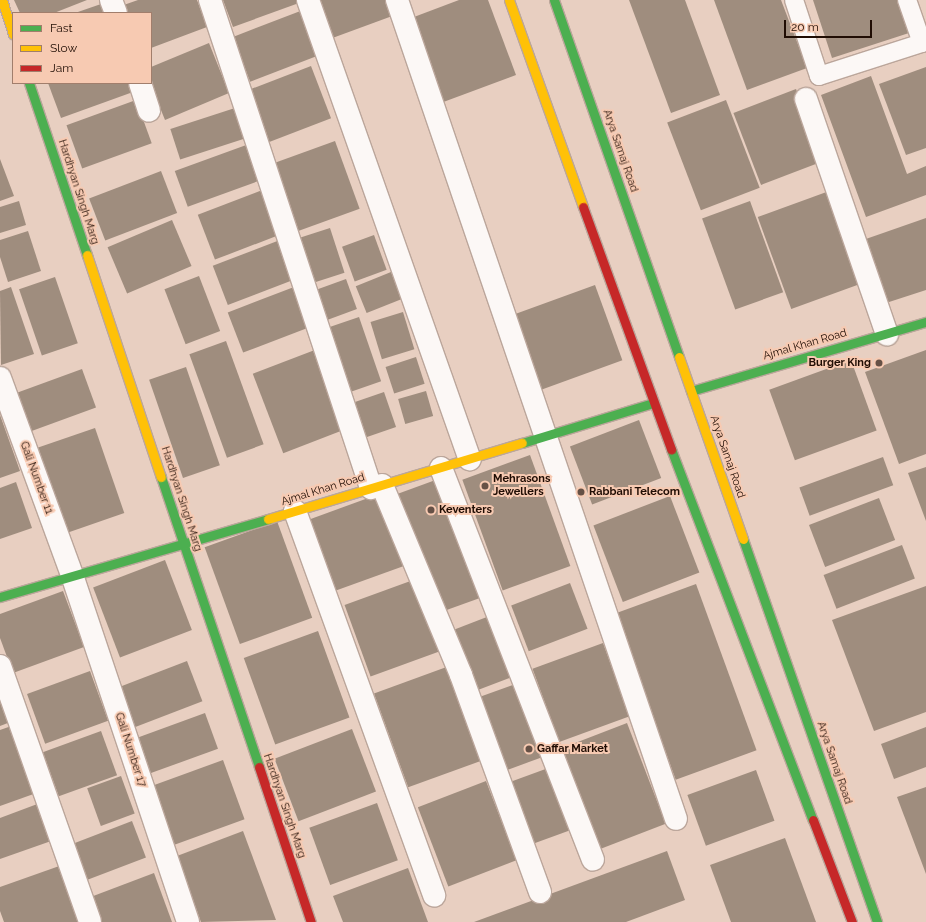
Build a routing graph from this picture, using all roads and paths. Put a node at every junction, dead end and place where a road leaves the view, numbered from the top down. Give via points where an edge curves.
1 (2, 0) edge
2 (111, 0) edge
3 (210, 0) edge
4 (308, 0) edge
5 (397, 0) edge
6 (509, 0) edge
7 (554, 0) edge
8 (794, 0) edge
9 (907, 0) edge
10 (116, 12) edge
11 (12, 31) edge
12 (29, 84) edge
13 (140, 84) edge
14 (806, 99) dead end
15 (149, 111) dead end
16 (926, 322) edge
17 (887, 334) junction
18 (0, 378) edge
19 (691, 391) junction
20 (653, 403) junction
21 (543, 436) junction
22 (470, 459) junction
23 (441, 468) junction
24 (376, 487) junction
25 (295, 511) junction
26 (183, 545) junction
27 (73, 578) junction
28 (0, 597) edge
29 (0, 666) edge
30 (676, 819) dead end
31 (593, 860) dead end
32 (540, 892) dead end
33 (434, 896) dead end
34 (90, 922) edge
35 (188, 922) edge
36 (311, 922) edge
37 (852, 922) edge
38 (878, 922) edge

1 - 11 street
2 - 10 street
3 - 24 street
4 - 22 street
5 - 21 street
6 - 20 street
7 - 19 street, Arya Samaj Road
8 - 9 lane via 819,76 922,43
12 - 26 street, Hardhyan Singh Marg
13 - 15 street
14 - 17 street
16 - 17 street, Ajmal Khan Road
17 - 19 street, Ajmal Khan Road
18 - 27 street, Gali Number 11
19 - 38 street, Arya Samaj Road
20 - 21 street, Ajmal Khan Road
20 - 37 street
21 - 22 street, Ajmal Khan Road
21 - 30 street
22 - 23 street, Ajmal Khan Road
23 - 24 street, Ajmal Khan Road
23 - 31 street
24 - 25 street, Ajmal Khan Road
24 - 32 street via 461,676
25 - 26 street, Ajmal Khan Road
25 - 33 street
26 - 27 street, Ajmal Khan Road
26 - 36 street, Hardhyan Singh Marg
27 - 28 street, Ajmal Khan Road
27 - 35 street, Gali Number 17
29 - 34 street

